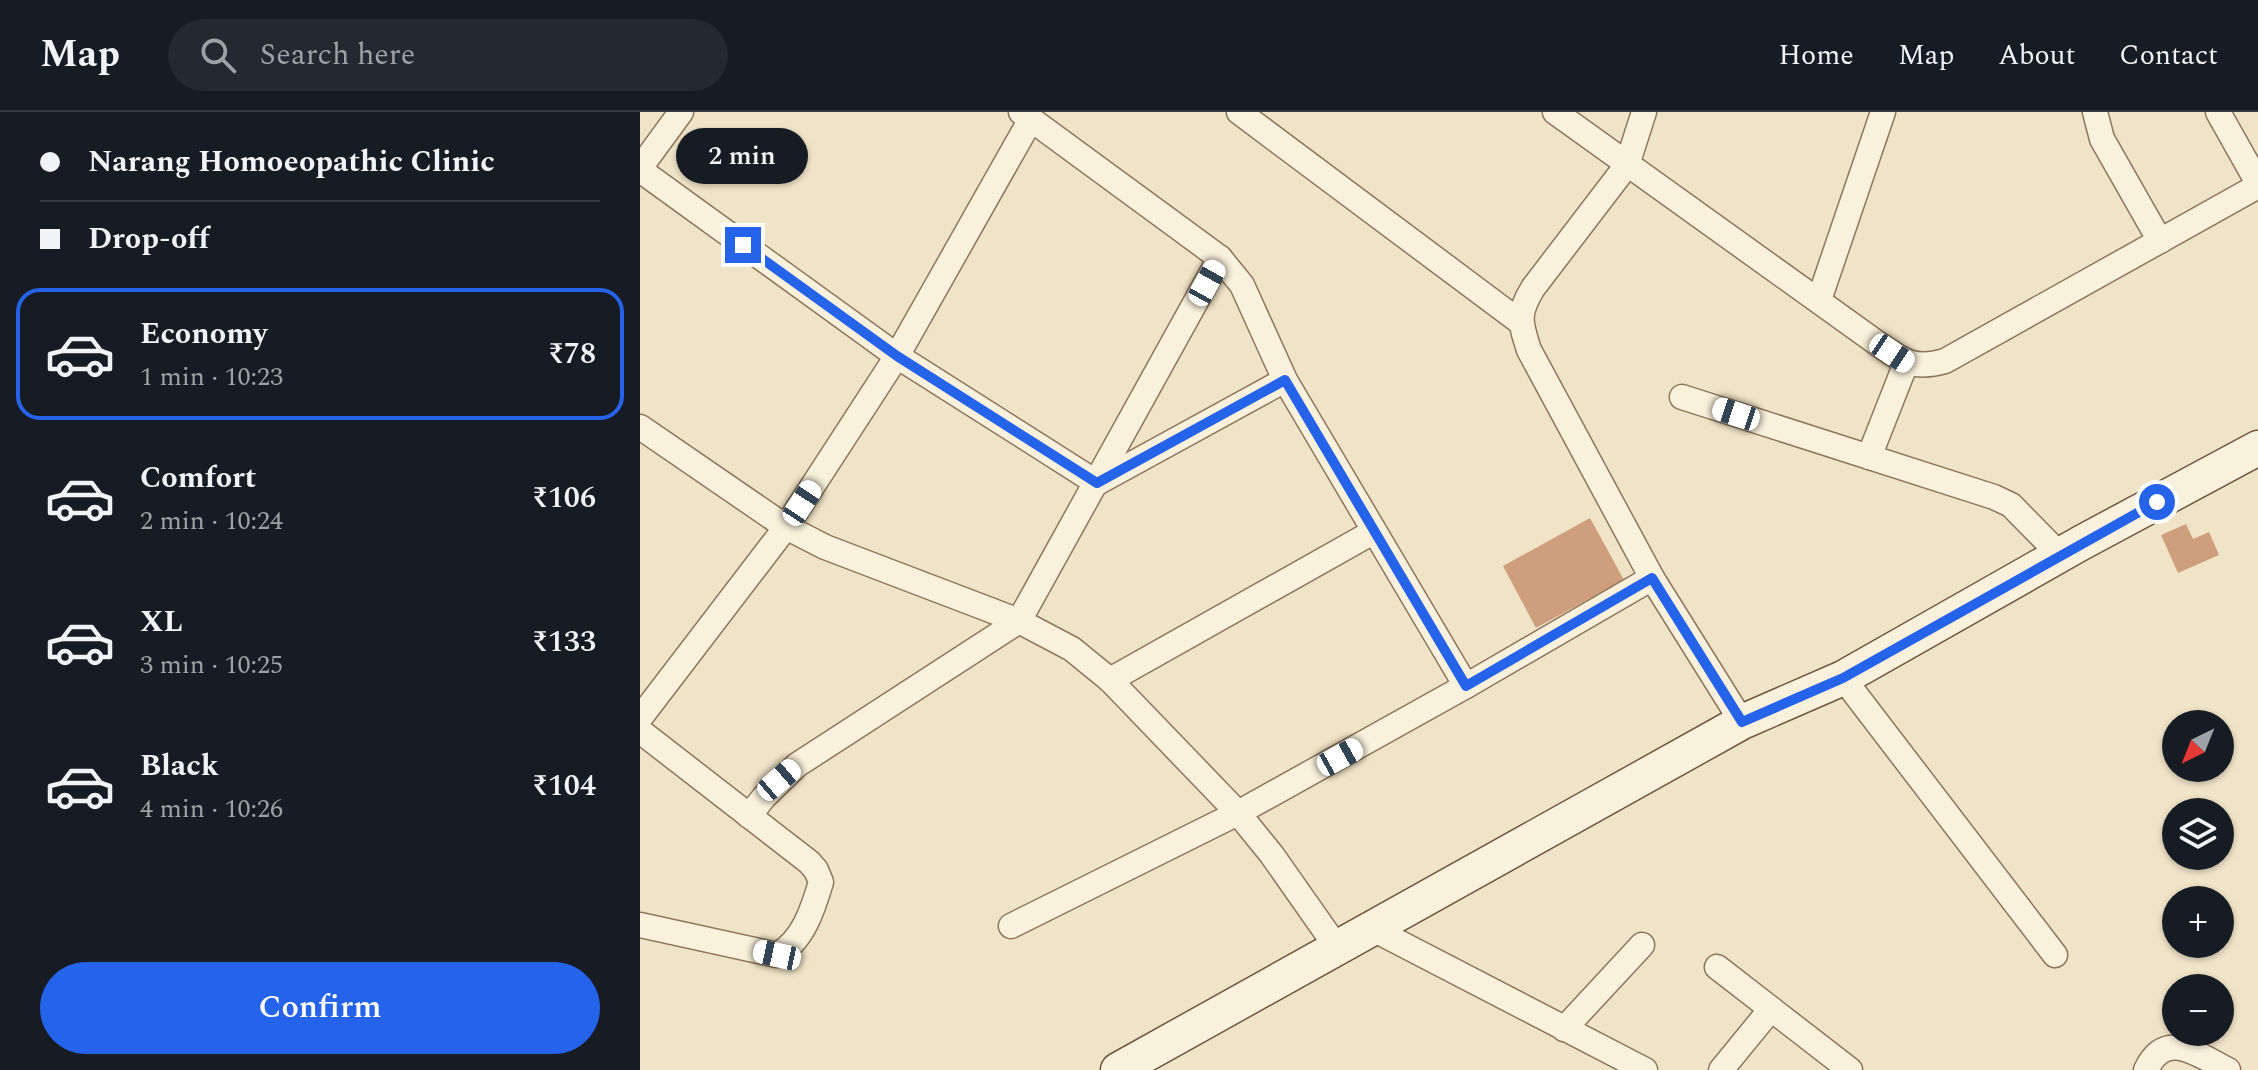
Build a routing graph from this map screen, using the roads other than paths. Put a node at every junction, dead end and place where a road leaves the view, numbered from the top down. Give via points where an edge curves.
1 (681, 112) edge
2 (1239, 112) edge
3 (1555, 112) edge
4 (1644, 112) edge
5 (1883, 112) edge
6 (2095, 112) edge
7 (2218, 112) edge
8 (1026, 116) edge
9 (1627, 165) junction
10 (640, 169) edge
11 (2258, 184) edge
12 (2160, 241) junction
13 (1220, 258) junction
14 (1819, 300) junction
15 (1520, 322) junction
16 (897, 356) junction
17 (1906, 363) junction
18 (1285, 380) junction
19 (1682, 397) dead end
20 (640, 427) edge
21 (2258, 448) edge
22 (1869, 457) junction
23 (1097, 483) junction
24 (786, 527) junction
25 (1373, 532) junction
26 (2060, 555) junction
27 (1652, 578) junction
28 (1019, 621) junction
29 (1843, 678) junction
30 (1110, 680) junction
31 (1466, 686) junction
32 (640, 718) edge
33 (1742, 722) junction
34 (640, 731) edge
35 (1238, 813) junction
36 (749, 816) junction
37 (640, 925) edge
38 (1011, 926) dead end
39 (1373, 929) junction
40 (1642, 945) dead end
41 (1338, 949) junction
42 (2055, 955) dead end
43 (1717, 967) dead end
44 (1771, 1009) junction
45 (1564, 1029) junction
46 (1118, 1070) edge
47 (1645, 1070) edge
48 (1721, 1070) edge
49 (1850, 1070) edge
50 (2146, 1070) edge
51 (2228, 1070) edge

1 - 10 street
2 - 15 street
3 - 9 street
4 - 9 street
5 - 14 street
6 - 12 street via 2102,139
7 - 11 street
8 - 13 street
8 - 16 street
9 - 14 street
9 - 15 street via 1533,288 1522,305
10 - 16 street
11 - 12 street
12 - 17 street via 1945,361 1928,366
13 - 18 street via 1242,285
13 - 23 street
14 - 17 street
15 - 27 street via 1529,350
16 - 23 street
16 - 24 street
17 - 22 street
18 - 23 street
18 - 25 street
19 - 22 street
20 - 24 street
21 - 26 main road
22 - 26 street via 2011,505
23 - 28 street
24 - 28 street via 858,562
24 - 32 street
25 - 30 street
25 - 31 street
26 - 29 main road
27 - 31 street
27 - 33 street
28 - 30 street via 1072,649
28 - 36 street via 806,758
29 - 33 main road
29 - 42 street
30 - 35 street
31 - 35 street
33 - 39 main road
34 - 36 street
35 - 38 street
35 - 41 street
36 - 37 street via 809,862 821,882 789,949 777,955
39 - 41 main road
39 - 45 street
40 - 45 street
41 - 46 main road
43 - 44 street
44 - 48 street
44 - 49 street
45 - 47 street
50 - 51 street via 2157,1052 2170,1046

